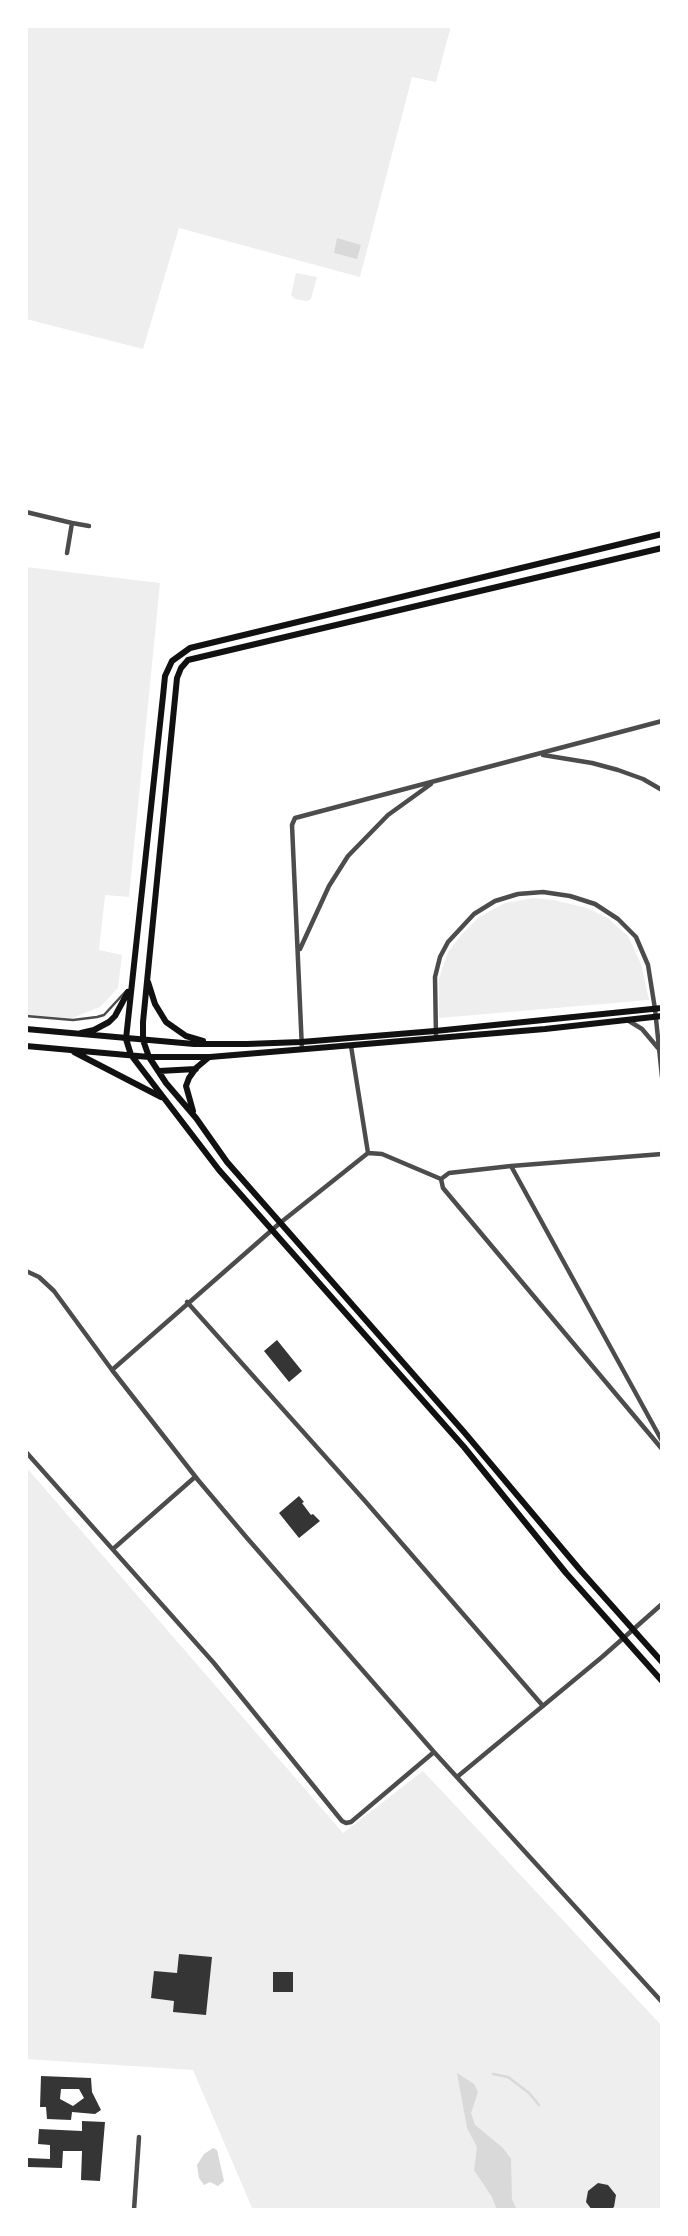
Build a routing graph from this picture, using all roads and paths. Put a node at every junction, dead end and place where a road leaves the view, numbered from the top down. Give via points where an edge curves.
1 (26, 512) edge
2 (72, 523) junction
3 (89, 526) dead end
4 (662, 534) edge
5 (662, 548) edge
6 (68, 553) dead end
7 (662, 721) edge
8 (538, 755) junction
9 (435, 781) junction
10 (662, 790) edge
11 (140, 901) junction
12 (155, 902) junction
13 (299, 953) junction
14 (147, 980) junction
15 (131, 986) junction
16 (658, 1012) edge
17 (26, 1016) edge
18 (627, 1020) junction
19 (26, 1029) edge
20 (76, 1034) junction
21 (435, 1034) junction
22 (126, 1039) junction
23 (143, 1040) junction
24 (662, 1041) edge
25 (301, 1042) junction
26 (211, 1043) junction
27 (26, 1046) edge
28 (351, 1046) junction
29 (659, 1049) junction
30 (70, 1050) junction
31 (302, 1050) junction
32 (131, 1055) junction
33 (149, 1057) junction
34 (210, 1057) junction
35 (196, 1069) junction
36 (159, 1071) junction
37 (662, 1077) edge
38 (163, 1098) junction
39 (196, 1118) junction
40 (368, 1153) junction
41 (662, 1154) edge
42 (511, 1166) junction
43 (441, 1179) junction
44 (280, 1223) junction
45 (272, 1229) junction
46 (26, 1271) edge
47 (187, 1302) junction
48 (112, 1370) junction
49 (662, 1441) edge
50 (662, 1449) edge
51 (26, 1452) edge
52 (195, 1477) junction
53 (113, 1549) junction
54 (662, 1604) edge
55 (634, 1629) junction
56 (624, 1637) junction
57 (662, 1662) edge
58 (662, 1681) edge
59 (542, 1706) junction
60 (434, 1752) junction
61 (457, 1777) junction
62 (662, 2002) edge
63 (139, 2137) dead end
64 (134, 2210) edge

1 - 2 street
2 - 3 street
2 - 6 street
4 - 11 main road via 190,648 172,661 165,676
5 - 12 main road via 188,660 177,678
7 - 8 street
8 - 9 street
8 - 10 street via 618,770
9 - 13 street via 388,816 348,856
9 - 13 street via 295,818
11 - 12 main road
11 - 15 main road
12 - 14 main road
13 - 25 street
14 - 23 main road
14 - 26 main road via 166,1022 186,1036
15 - 17 lane via 97,1017
15 - 20 main road via 116,1016 94,1030
15 - 22 main road
16 - 18 main road
16 - 21 main road
16 - 21 street via 644,955 636,937 618,919 595,904 570,896 518,894 474,914 448,942 435,977
16 - 29 street
18 - 21 main road
18 - 29 street
19 - 20 main road
20 - 22 main road
21 - 25 main road
21 - 28 main road
22 - 23 main road
22 - 32 main road
23 - 26 main road
23 - 33 main road
24 - 29 street
25 - 26 main road
25 - 31 street
27 - 30 main road
28 - 31 main road
28 - 40 street
29 - 37 street
30 - 32 main road
30 - 38 main road
31 - 34 main road
32 - 33 main road
32 - 38 main road
33 - 34 main road
33 - 36 main road
34 - 35 main road
35 - 36 main road
35 - 39 main road via 186,1086
36 - 39 main road
38 - 45 main road
39 - 44 main road
40 - 43 street via 382,1154
40 - 44 street
41 - 42 street
42 - 43 street via 449,1173
42 - 49 street
43 - 50 street via 443,1188
44 - 45 street
44 - 55 main road
45 - 47 street
45 - 56 main road
46 - 48 street via 54,1291
47 - 48 street
47 - 59 street
48 - 52 street
51 - 53 street
52 - 53 street
52 - 60 street
53 - 60 street via 213,1662 342,1821 351,1822
54 - 55 street
55 - 56 street
55 - 57 main road
56 - 58 main road
56 - 59 street
59 - 61 street
60 - 61 street
61 - 62 street
63 - 64 street

